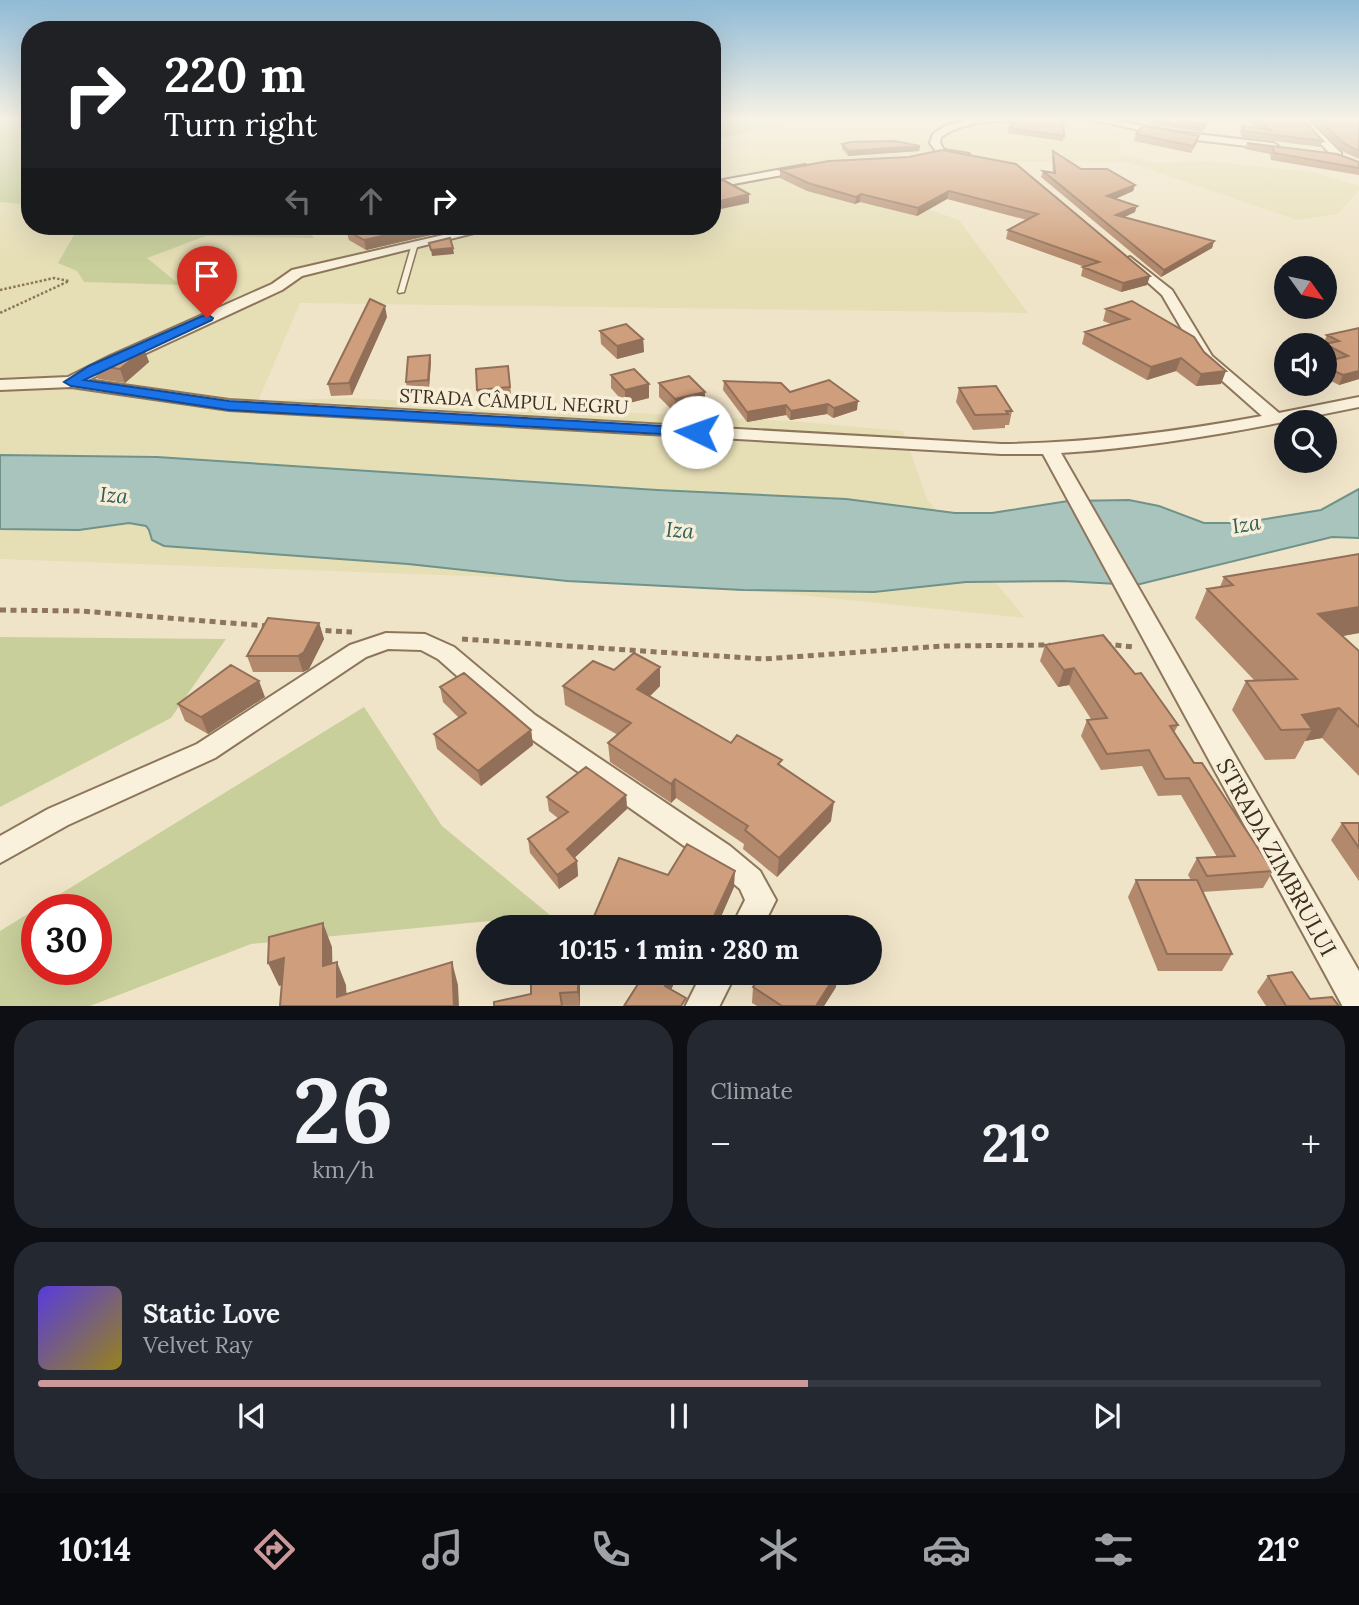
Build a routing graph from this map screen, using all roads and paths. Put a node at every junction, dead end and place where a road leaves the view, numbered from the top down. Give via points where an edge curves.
1 (820, 165) edge
2 (721, 182) edge
3 (461, 235) edge
4 (414, 247) junction
5 (1116, 250) edge
6 (0, 290) edge
7 (401, 292) dead end
8 (0, 313) edge
9 (71, 382) junction
10 (0, 385) edge
11 (1359, 402) edge
12 (1317, 410) edge
13 (1274, 417) edge
14 (1274, 418) edge
15 (1050, 450) junction
16 (0, 610) edge
17 (271, 626) edge
18 (311, 629) edge
19 (365, 633) dead end
20 (461, 639) dead end
21 (1103, 644) edge
22 (1062, 645) edge
23 (1165, 656) junction
24 (1195, 710) joint
25 (0, 851) edge
26 (753, 915) edge
27 (713, 985) edge
28 (1359, 1003) edge
29 (701, 1006) edge

1 - 2 street
3 - 4 street
4 - 7 lane
4 - 9 street via 298,274
5 - 13 street via 1167,293 1206,359
6 - 8 path via 54,278 69,281
9 - 10 street, STRADA CÂMPUL NEGRU
9 - 15 street, STRADA CÂMPUL NEGRU via 229,405
11 - 12 street, STRADA CÂMPUL NEGRU
14 - 15 street, STRADA CÂMPUL NEGRU via 1147,441
15 - 23 street
16 - 17 path via 81,611
18 - 19 path
20 - 22 path via 764,659 944,646
21 - 23 path
23 - 24 street
24 - 28 street, STRADA ZIMBRULUI
25 - 26 street via 58,817 206,751 358,651 386,641 425,642 446,653 526,722 720,855 750,880 761,900
27 - 29 street

